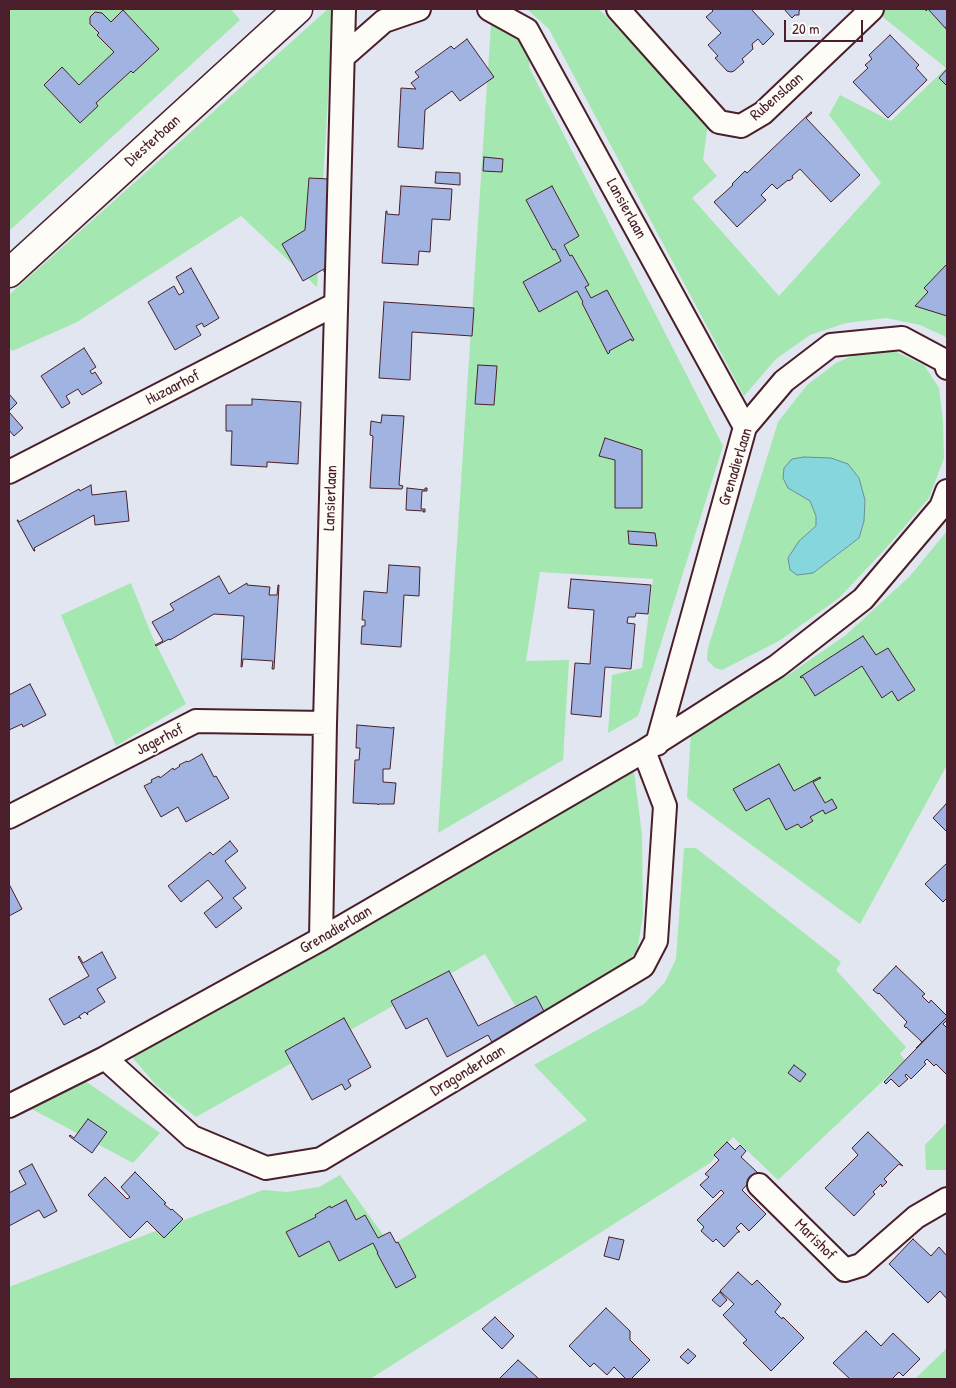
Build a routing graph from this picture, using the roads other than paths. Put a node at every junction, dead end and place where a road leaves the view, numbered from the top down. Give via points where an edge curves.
1 (298, 9) edge
2 (344, 9) edge
3 (419, 9) edge
4 (489, 9) edge
5 (618, 9) edge
6 (872, 9) edge
7 (343, 57) junction
8 (9, 273) edge
9 (336, 304) junction
10 (947, 368) edge
11 (745, 427) junction
12 (9, 472) edge
13 (947, 491) edge
14 (325, 723) junction
15 (650, 748) junction
16 (9, 817) edge
17 (321, 939) junction
18 (105, 1058) junction
19 (9, 1106) edge
20 (759, 1185) dead end
21 (947, 1199) edge

1 - 8 street, Diesterbaan
2 - 7 street, Lansierlaan
3 - 7 street via 384,21
4 - 11 street, Lansierlaan via 528,30
5 - 6 street, Rubenslaan via 719,122 741,126 763,113
7 - 9 street, Lansierlaan
9 - 12 street, Huzaarhof
9 - 14 street, Lansierlaan
10 - 11 street, Grenadierlaan via 945,361 902,338 831,345 784,381
11 - 15 street, Grenadierlaan
13 - 15 street, Grenadierlaan via 941,507 863,599 777,666
14 - 16 street, Jagerhof via 196,721
14 - 17 street, Lansierlaan
15 - 17 street, Grenadierlaan
15 - 18 street, Dragonderlaan via 665,806 656,941 643,966 321,1159 266,1168 192,1137
17 - 18 street, Grenadierlaan
18 - 19 street, Grenadierlaan
20 - 21 street, Marishof via 844,1270 861,1265 916,1217

